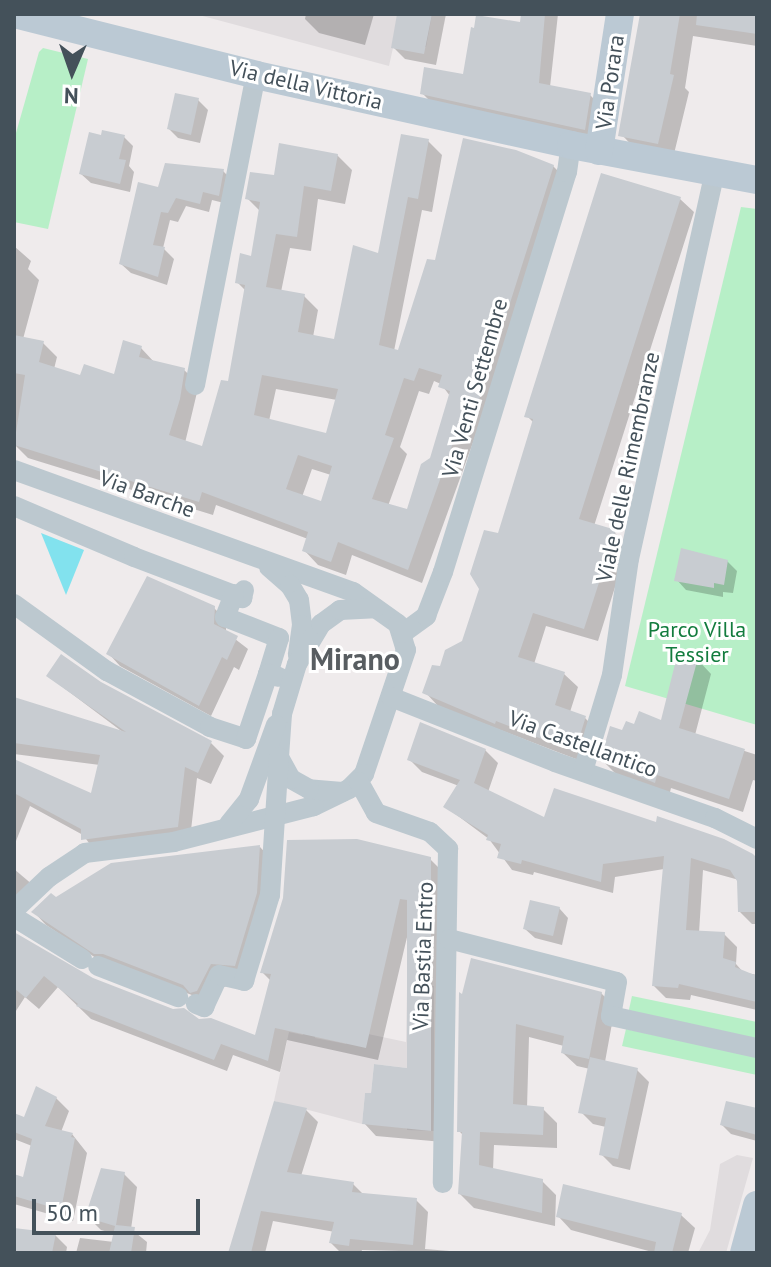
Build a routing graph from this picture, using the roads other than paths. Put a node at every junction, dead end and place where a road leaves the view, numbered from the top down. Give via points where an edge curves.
1 (14, 14) edge
2 (620, 14) edge
3 (100, 24) edge
4 (256, 75) junction
5 (571, 145) junction
6 (599, 151) junction
7 (715, 172) junction
8 (757, 180) edge
9 (195, 385) dead end
10 (14, 470) edge
11 (14, 506) edge
12 (263, 562) junction
13 (14, 604) edge
14 (375, 608) junction
15 (403, 633) junction
16 (297, 664) junction
17 (391, 697) junction
18 (282, 714) junction
19 (279, 757) junction
20 (583, 771) junction
21 (350, 787) junction
22 (274, 814) junction
23 (226, 826) junction
24 (757, 839) edge
25 (14, 910) edge
26 (14, 917) edge
27 (449, 939) junction
28 (757, 1048) edge
29 (443, 1183) dead end
30 (757, 1205) edge
31 (744, 1253) edge

1 - 3 main road, Via della Vittoria
2 - 6 main road, Via Porara
3 - 4 main road, Via della Vittoria
4 - 5 main road, Via della Vittoria
4 - 9 street
5 - 6 main road, Via della Vittoria
5 - 15 street, Via Venti Settembre via 443,572 426,616
6 - 7 main road, Via della Vittoria
7 - 8 main road, Via della Vittoria
7 - 20 street, Viale delle Rimembranze via 629,559 612,675
10 - 12 street, Via Barche
11 - 13 street via 134,557 239,592 225,617 279,638 274,676 246,739 210,727 85,656
12 - 14 street, Via Barche via 353,592
12 - 16 street, Via Barche via 299,600
14 - 15 street, Via Barche
14 - 16 street via 340,610 329,616
15 - 17 street via 406,650
16 - 18 street
17 - 20 street, Via Castellantico
17 - 21 street
18 - 19 street
18 - 23 street via 249,799
19 - 21 street via 298,785
19 - 22 street
20 - 24 street, Via Castellantico via 715,818
21 - 22 street via 314,806
21 - 27 street, Via Bastia Entro via 376,813 430,832 446,844
22 - 23 street
22 - 26 street via 270,895 244,981 219,975 204,1007 90,962
23 - 25 street via 174,842 85,853
27 - 28 street via 617,982 611,1016
27 - 29 street, Via Bastia Entro
30 - 31 main road

